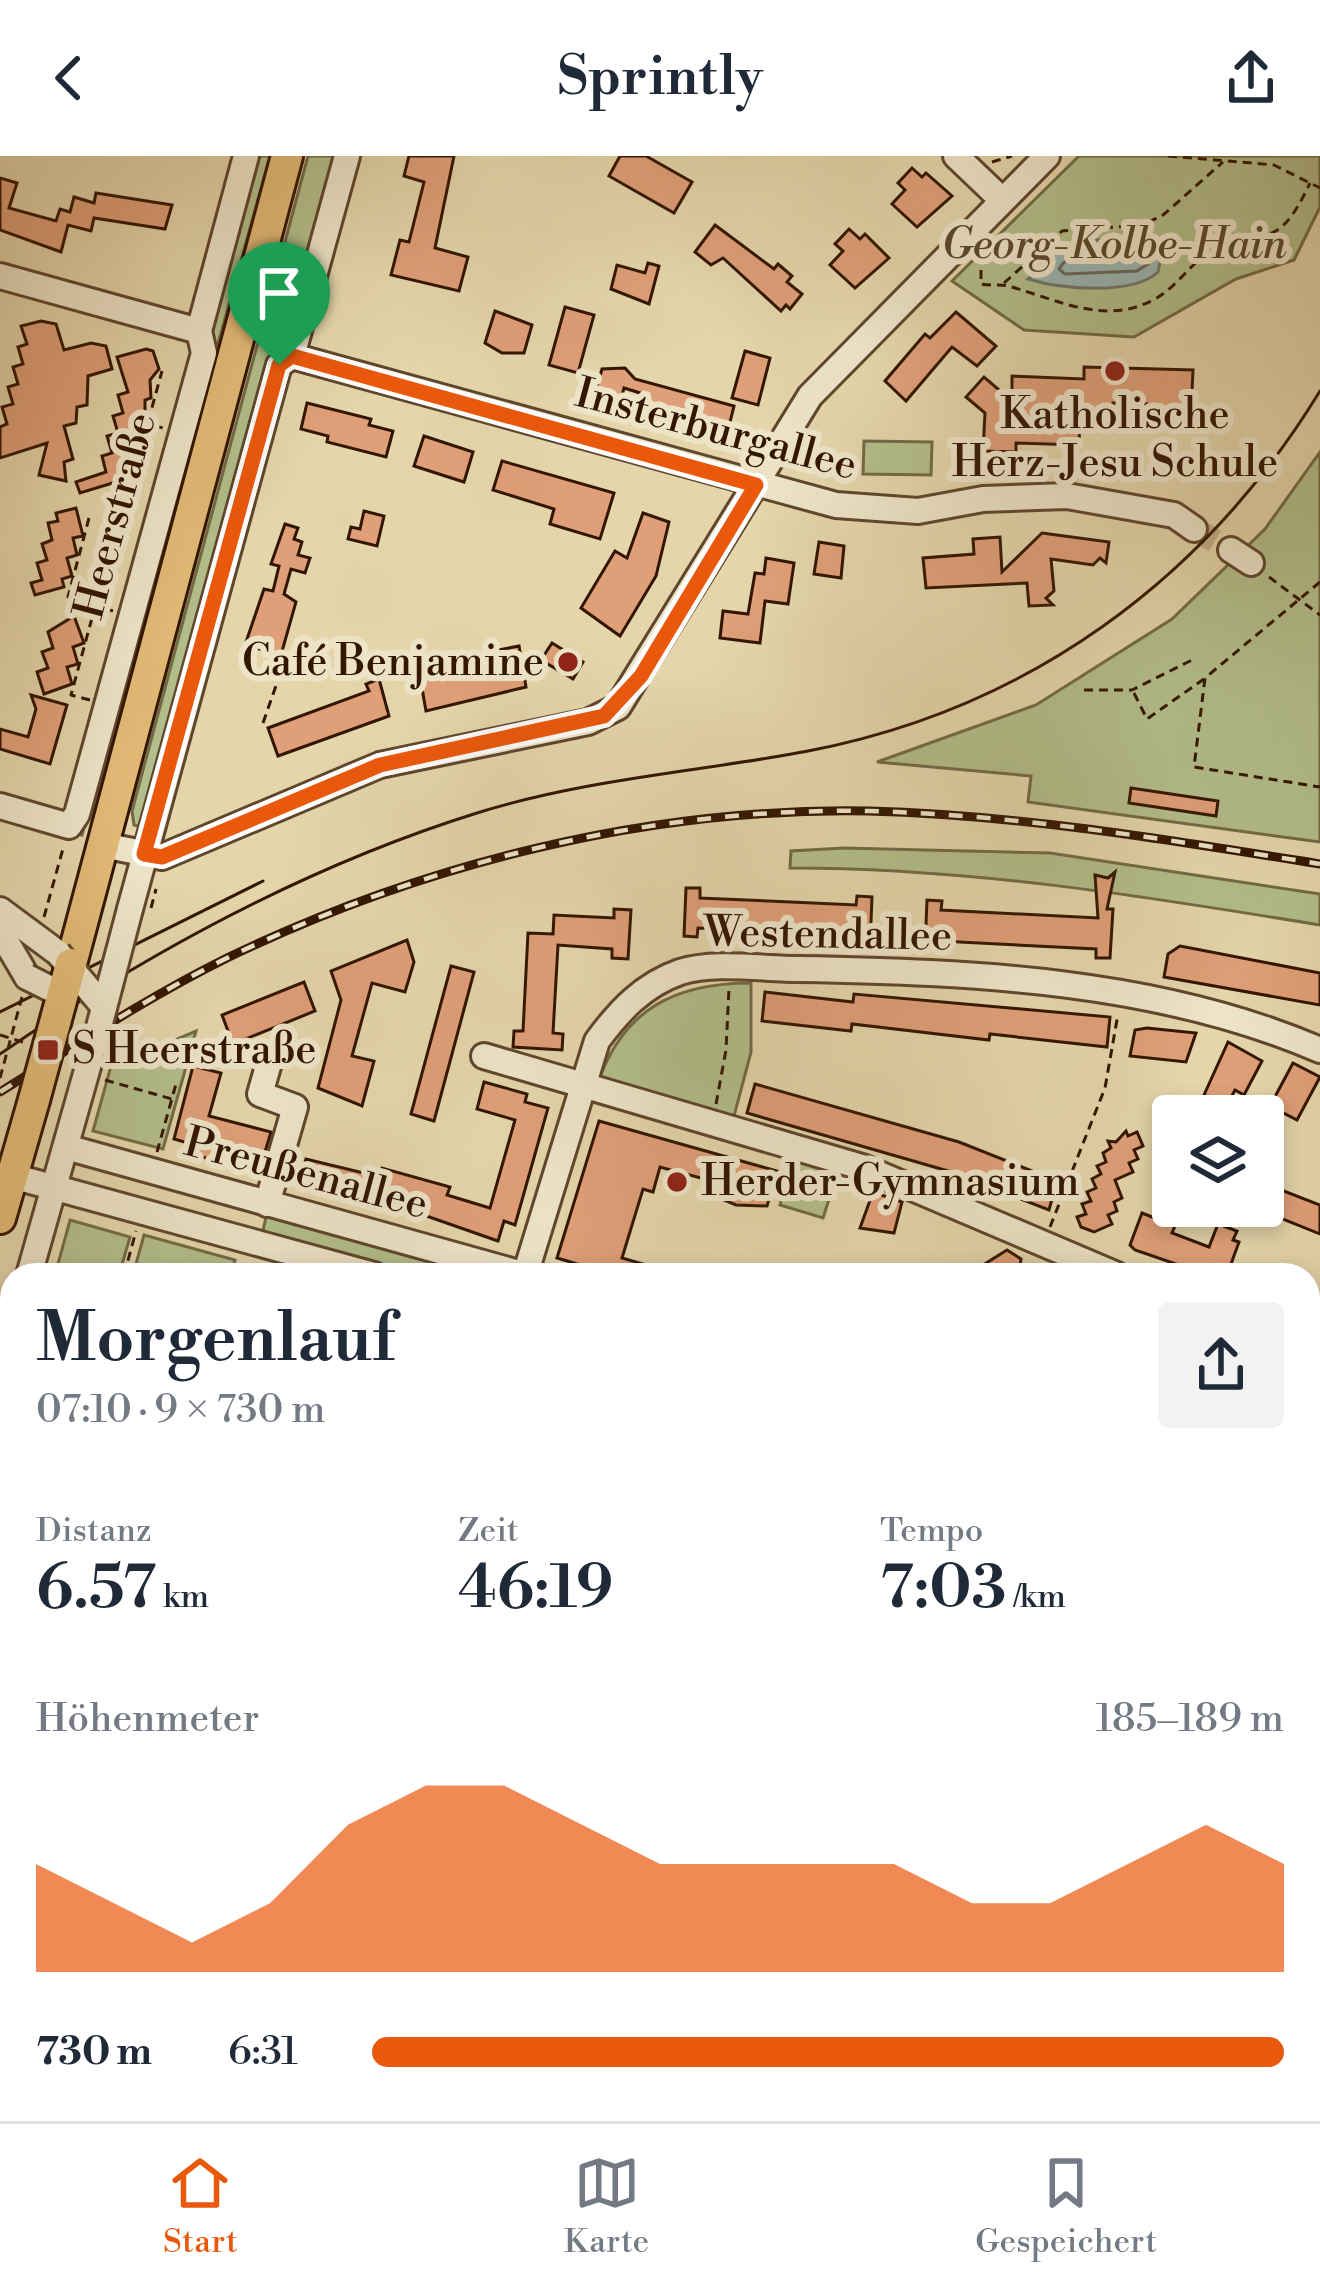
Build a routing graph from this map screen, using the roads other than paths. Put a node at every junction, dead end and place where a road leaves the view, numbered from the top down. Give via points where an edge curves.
1 (246, 156) edge
2 (287, 156) edge
3 (347, 156) edge
4 (956, 156) edge
5 (1047, 156) edge
6 (1002, 200) junction
7 (0, 276) edge
8 (199, 332) junction
9 (292, 356) junction
10 (756, 485) junction
11 (1184, 522) tunnel mouth
12 (0, 806) edge
13 (103, 844) junction
14 (153, 856) junction
15 (0, 910) edge
16 (0, 931) edge
17 (69, 952) junction
18 (63, 995) junction
19 (104, 1006) junction
20 (1320, 1049) edge
21 (484, 1056) dead end
22 (268, 1064) dead end
23 (580, 1088) junction
24 (66, 1147) junction
25 (12, 1176) junction
26 (53, 1187) junction
27 (218, 1190) junction
28 (266, 1204) junction
29 (0, 1216) edge
30 (207, 1228) junction
31 (31, 1263) edge
32 (331, 1263) edge
33 (482, 1263) edge
34 (529, 1263) edge
35 (1067, 1263) edge

1 - 8 street, Heerstraße
2 - 13 main road, Heerstraße
3 - 9 street
4 - 6 street
5 - 6 street
6 - 10 street via 810,396
7 - 8 street
8 - 12 street, Heerstraße via 204,353 77,814 69,826
9 - 10 street, Insterburgallee
9 - 14 street via 279,365
10 - 11 street, Insterburgallee via 887,511 1041,494
10 - 14 street via 641,676 604,716 380,765
13 - 14 street
13 - 17 main road, Heerstraße
14 - 19 street, bridge
15 - 17 street
16 - 18 street, bridge via 25,984
17 - 18 main road, Heerstraße, bridge
17 - 19 street, bridge
18 - 25 main road, Heerstraße, bridge
19 - 24 street, bridge
20 - 23 street, Westendallee via 1210,1012 1046,984 905,971 705,968 680,972 620,1010 597,1041
21 - 23 street
22 - 28 street via 260,1094 295,1107
23 - 34 street, Westendallee
23 - 35 street via 865,1168
24 - 26 street
24 - 27 street, Preußenallee
25 - 26 street, Preußenallee
25 - 29 main road, Heerstraße
26 - 30 street, Preußenallee
26 - 31 street
27 - 28 street, Preußenallee
27 - 30 street via 207,1198
28 - 33 street, Preußenallee
30 - 32 street, Preußenallee

